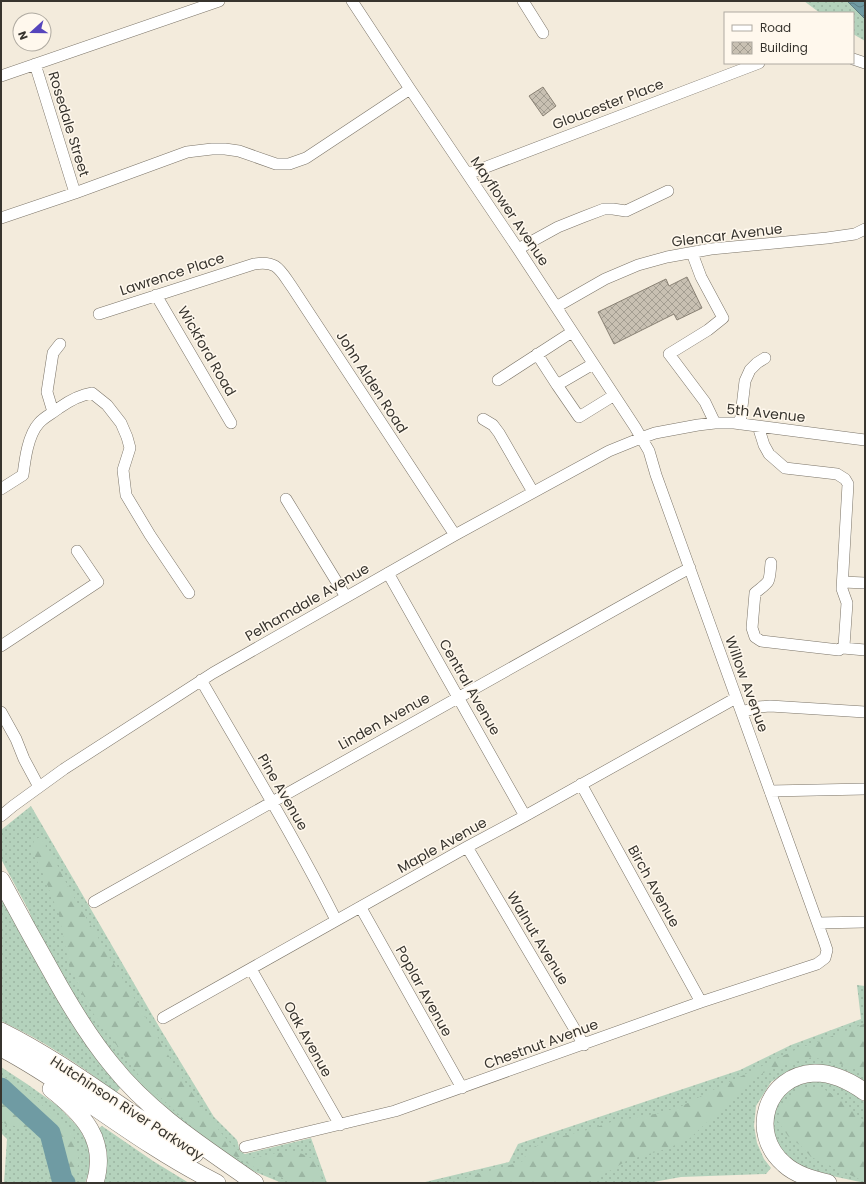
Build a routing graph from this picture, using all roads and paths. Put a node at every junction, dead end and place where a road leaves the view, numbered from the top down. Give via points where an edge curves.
1 (219, 1) edge
2 (352, 1) edge
3 (523, 1) edge
4 (543, 33) dead end
5 (854, 59) edge
6 (865, 63) edge
7 (35, 64) junction
8 (757, 64) edge
9 (1, 76) edge
10 (410, 89) junction
11 (468, 174) junction
12 (668, 191) dead end
13 (75, 194) junction
14 (1, 218) edge
15 (865, 229) edge
16 (518, 249) junction
17 (692, 253) junction
18 (254, 264) joint
19 (156, 295) junction
20 (556, 307) junction
21 (99, 314) dead end
22 (572, 332) junction
23 (60, 344) dead end
24 (537, 354) junction
25 (765, 358) dead end
26 (593, 364) junction
27 (498, 380) dead end
28 (557, 385) junction
29 (613, 396) junction
30 (53, 412) junction
31 (483, 419) dead end
32 (231, 423) dead end
33 (715, 423) junction
34 (740, 424) junction
35 (758, 426) junction
36 (641, 438) junction
37 (865, 440) edge
38 (1, 489) edge
39 (533, 492) junction
40 (286, 499) dead end
41 (455, 535) junction
42 (77, 551) dead end
43 (771, 563) dead end
44 (690, 568) junction
45 (388, 573) junction
46 (843, 582) junction
47 (865, 583) edge
48 (189, 593) dead end
49 (346, 597) junction
50 (1, 646) edge
51 (843, 648) junction
52 (865, 650) edge
53 (201, 680) junction
54 (458, 697) junction
55 (736, 698) junction
56 (1, 712) edge
57 (742, 712) junction
58 (865, 712) edge
59 (581, 784) junction
60 (40, 787) junction
61 (865, 789) edge
62 (770, 791) junction
63 (273, 801) junction
64 (1, 816) edge
65 (525, 816) junction
66 (467, 847) junction
67 (1, 880) edge
68 (94, 902) dead end
69 (361, 908) junction
70 (336, 920) junction
71 (865, 922) edge
72 (818, 924) junction
73 (824, 941) joint
74 (251, 969) junction
75 (701, 1002) junction
76 (163, 1018) dead end
77 (1, 1031) edge
78 (584, 1044) junction
79 (1, 1048) edge
80 (1, 1059) edge
81 (462, 1088) junction
82 (865, 1092) edge
83 (340, 1125) junction
84 (245, 1147) dead end
85 (95, 1183) edge
86 (217, 1183) edge
87 (254, 1183) edge
88 (828, 1183) edge

1 - 7 street
2 - 10 street, Mayflower Avenue
3 - 4 street
5 - 6 street
7 - 9 street
7 - 13 street, Rosedale Street
8 - 11 street, Gloucester Place
10 - 11 street, Mayflower Avenue
10 - 13 street via 298,162 276,164 239,151 212,149 187,152
11 - 16 street, Mayflower Avenue
12 - 16 street via 626,210 604,209 583,217 558,227
13 - 14 street
15 - 17 street, Glencar Avenue via 855,234 828,238
16 - 20 street, Mayflower Avenue
17 - 20 street, Glencar Avenue via 638,265 605,279
17 - 33 street via 700,277 723,318 669,354 706,402
18 - 19 street, Lawrence Place
18 - 41 street, John Alden Road via 263,262 275,265 282,273
19 - 21 street, Lawrence Place
19 - 32 street, Wickford Road
20 - 22 street, Mayflower Avenue
22 - 24 street
22 - 26 street, Mayflower Avenue
23 - 30 street via 53,354 47,392
24 - 27 street
24 - 28 street
25 - 34 street via 750,370 745,381
26 - 28 street
26 - 29 street, Mayflower Avenue
28 - 29 street via 579,417
29 - 36 street, Mayflower Avenue
30 - 38 street via 39,422 32,433 23,475
30 - 48 street via 85,394 92,393 107,404 121,423 130,448 123,470 126,495
31 - 39 street via 500,433
33 - 34 street, 5th Avenue
33 - 36 street, 5th Avenue
34 - 35 street, 5th Avenue
35 - 37 street, 5th Avenue
35 - 46 street via 769,454 785,468 837,474 848,484
36 - 39 street, Pelhamdale Avenue via 609,451
36 - 44 street, Willow Avenue via 649,451
39 - 41 street, Pelhamdale Avenue
40 - 49 street
41 - 45 street, Pelhamdale Avenue
42 - 50 street via 98,582
43 - 51 street via 770,580 755,593 752,628 755,637 761,641 839,650
44 - 54 street, Linden Avenue
44 - 55 street, Willow Avenue
45 - 49 street, Pelhamdale Avenue
45 - 54 street, Central Avenue
46 - 47 street
46 - 51 street via 842,589 847,603
49 - 53 street, Pelhamdale Avenue
51 - 52 street
53 - 60 street, Pelhamdale Avenue
53 - 63 street, Pine Avenue
54 - 63 street, Linden Avenue
54 - 65 street, Central Avenue
55 - 57 street, Willow Avenue
55 - 59 street, Maple Avenue
56 - 60 street
57 - 58 street via 770,706
57 - 62 street, Willow Avenue
59 - 65 street, Maple Avenue
59 - 75 street, Birch Avenue
60 - 64 street, Pelhamdale Avenue
61 - 62 street
62 - 72 street, Willow Avenue
63 - 68 street, Linden Avenue
63 - 70 street, Pine Avenue
65 - 66 street, Maple Avenue
66 - 69 street, Maple Avenue
66 - 78 street, Walnut Avenue
67 - 87 highway via 75,1014 112,1066 162,1116
69 - 70 street, Maple Avenue
69 - 81 street, Poplar Avenue
70 - 74 street, Maple Avenue
71 - 72 street
72 - 73 street, Willow Avenue
73 - 75 street, Chestnut Avenue via 827,950 825,958 817,964
74 - 76 street, Maple Avenue
74 - 83 street, Oak Avenue
75 - 78 street, Chestnut Avenue
77 - 87 highway, Hutchinson River Parkway via 50,1058 182,1146
78 - 81 street, Chestnut Avenue
79 - 86 highway, Hutchinson River Parkway via 42,1072 184,1166
80 - 85 highway via 53,1091 85,1122 93,1135 99,1154 99,1171
81 - 83 street, Chestnut Avenue via 395,1112
82 - 88 highway via 841,1079 815,1073 806,1074 792,1078 782,1085 768,1105 765,1131 775,1154 783,1164 795,1172
83 - 84 street, Chestnut Avenue

